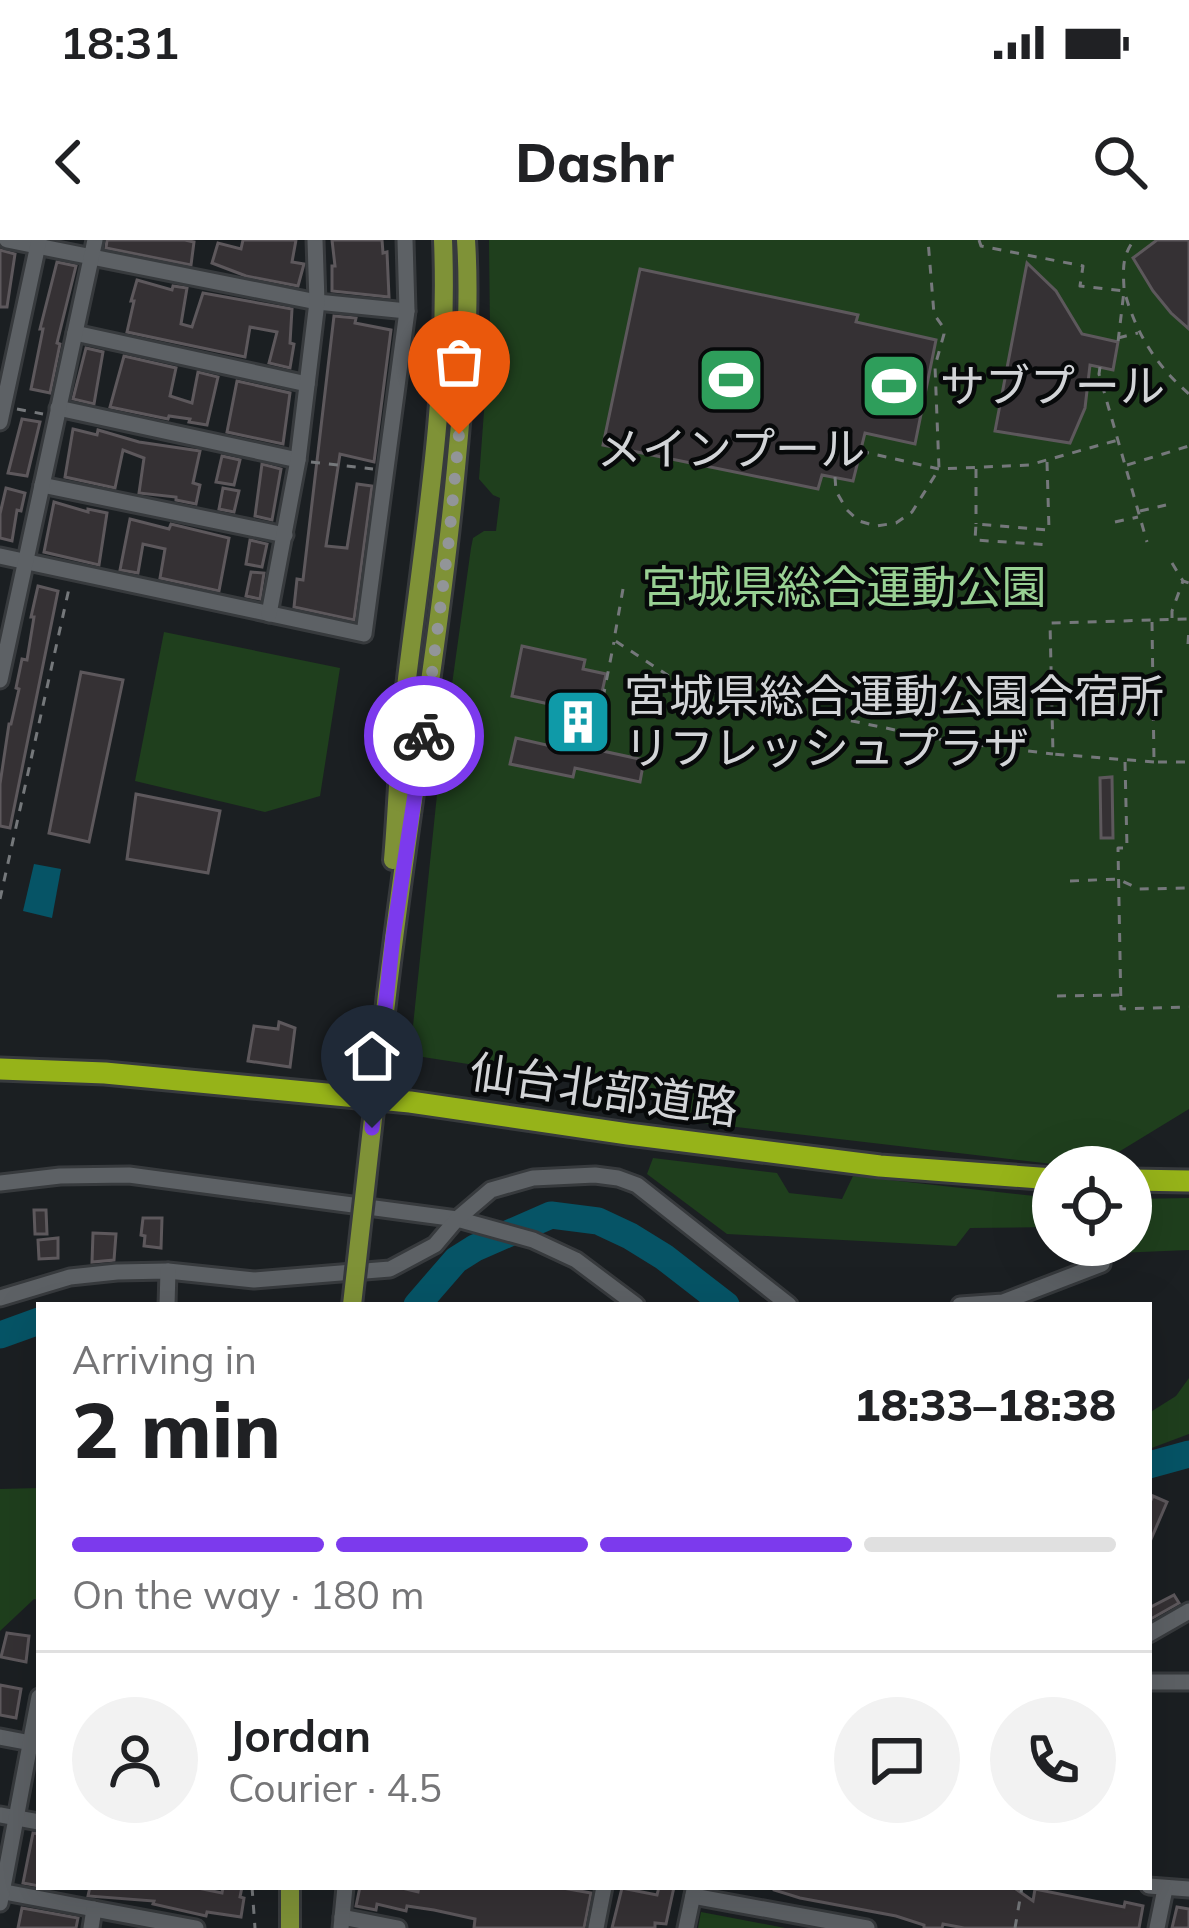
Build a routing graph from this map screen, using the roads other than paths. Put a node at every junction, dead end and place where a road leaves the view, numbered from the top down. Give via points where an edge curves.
1 (7, 240) edge
2 (315, 240) edge
3 (405, 240) edge
4 (443, 240) edge
5 (466, 240) edge
6 (39, 243) edge
7 (93, 249) edge
8 (317, 302) junction
9 (406, 310) junction
10 (75, 333) junction
11 (307, 385) junction
12 (57, 412) junction
13 (2, 414) edge
14 (298, 460) junction
15 (42, 485) junction
16 (285, 535) junction
17 (0, 556) edge
18 (25, 562) junction
19 (269, 614) junction
20 (0, 680) edge
21 (393, 937) junction
22 (0, 1069) edge
23 (1032, 1177) edge
24 (1152, 1180) edge
25 (1189, 1181) edge
26 (0, 1183) edge
27 (465, 1220) junction
28 (1097, 1266) edge
29 (168, 1288) edge
30 (0, 1298) edge
31 (352, 1302) edge
32 (632, 1302) edge
33 (785, 1302) edge
34 (1003, 1302) edge
35 (1189, 1611) edge
36 (1152, 1632) edge
37 (1152, 1682) edge
38 (1189, 1682) edge
39 (0, 1738) edge
40 (34, 1743) edge
41 (8, 1816) edge
42 (1157, 1887) edge
43 (1189, 1889) edge
44 (290, 1890) edge
45 (345, 1890) edge
46 (603, 1890) edge
47 (694, 1892) edge
48 (1, 1895) edge
49 (94, 1909) junction
50 (341, 1922) edge
51 (802, 1922) edge
52 (91, 1928) edge
53 (196, 1928) edge
54 (290, 1928) edge
55 (398, 1928) edge
56 (596, 1928) edge
57 (686, 1928) edge
58 (867, 1928) edge
59 (1157, 1928) edge

1 - 6 street
2 - 8 street
3 - 9 street
4 - 21 main road via 442,366 406,690
5 - 21 main road via 466,354 449,539
6 - 7 street
6 - 13 street
7 - 8 street
7 - 10 street
8 - 9 street
8 - 11 street
9 - 19 street via 364,634
10 - 11 street
10 - 12 street
11 - 14 street
12 - 14 street
12 - 15 street
14 - 16 street
15 - 16 street
15 - 18 street
16 - 19 street
17 - 18 street
18 - 19 street
18 - 20 street
21 - 31 main road, bridge
22 - 23 highway, 仙台北部道路 via 240,1084 880,1166
24 - 25 highway
26 - 27 street via 129,1175
27 - 29 street via 390,1269
27 - 32 street via 576,1260
27 - 33 street via 491,1190 533,1178 618,1178
28 - 34 street
29 - 30 street via 116,1272
35 - 36 street
37 - 38 street
39 - 40 street
40 - 41 street
41 - 48 street
42 - 43 street
42 - 59 street
44 - 54 main road
45 - 50 street
46 - 56 street
47 - 51 street
47 - 57 street
48 - 49 street
49 - 52 street
49 - 53 street
50 - 55 street
51 - 58 street

